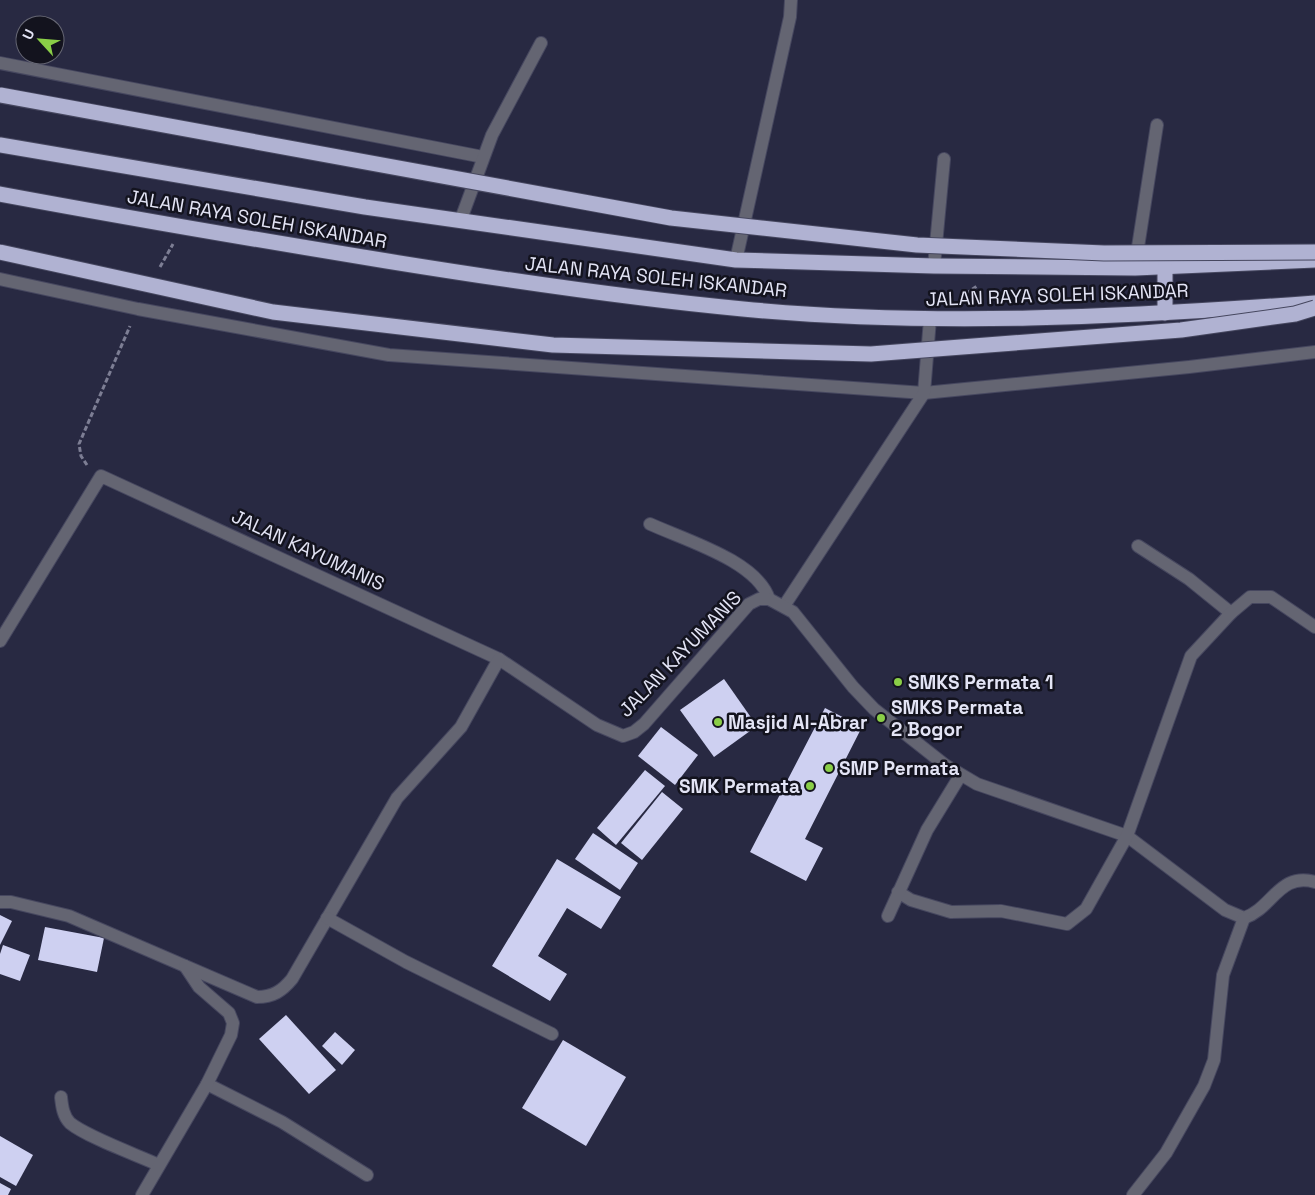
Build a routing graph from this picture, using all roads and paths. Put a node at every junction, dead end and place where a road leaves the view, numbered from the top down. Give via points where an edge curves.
1 (791, 0) edge
2 (541, 43) dead end
3 (0, 63) edge
4 (0, 95) edge
5 (1157, 125) dead end
6 (0, 145) edge
7 (483, 157) junction
8 (944, 159) dead end
9 (0, 194) edge
10 (461, 219) junction
11 (182, 227) junction
12 (0, 252) edge
13 (1315, 252) edge
14 (736, 260) junction
15 (1315, 260) edge
16 (934, 266) junction
17 (1004, 267) junction
18 (1165, 267) junction
19 (160, 268) dead end
20 (1135, 268) junction
21 (0, 279) edge
22 (1315, 303) edge
23 (1315, 308) edge
24 (138, 309) junction
25 (1165, 313) junction
26 (930, 320) junction
27 (1315, 352) edge
28 (924, 393) junction
29 (101, 476) junction
30 (650, 524) dead end
31 (1138, 546) dead end
32 (768, 600) junction
33 (784, 606) junction
34 (1231, 613) junction
35 (1315, 627) edge
36 (0, 641) edge
37 (499, 659) junction
38 (960, 776) junction
39 (1127, 836) junction
40 (1315, 882) edge
41 (898, 892) junction
42 (0, 902) edge
43 (888, 916) dead end
44 (327, 918) junction
45 (1244, 918) junction
46 (185, 966) junction
47 (552, 1034) dead end
48 (206, 1084) junction
49 (61, 1097) dead end
50 (159, 1165) junction
51 (366, 1175) dead end
52 (142, 1195) edge
53 (1132, 1195) edge

1 - 14 street via 790,17
2 - 7 street
3 - 7 street
4 - 13 highway, bridge via 671,218 917,245 1104,253
5 - 20 street
6 - 10 highway, JALAN RAYA SOLEH ISKANDAR via 346,204
7 - 10 street
8 - 16 street
9 - 11 highway, JALAN RAYA SOLEH ISKANDAR
10 - 14 highway, JALAN RAYA SOLEH ISKANDAR
11 - 19 path
11 - 26 highway, JALAN RAYA SOLEH ISKANDAR via 561,289 745,310
12 - 23 highway, bridge via 273,312 553,345 871,354 1181,330 1295,314
14 - 16 highway, JALAN RAYA SOLEH ISKANDAR
15 - 18 highway, JALAN RAYA SOLEH ISKANDAR
16 - 17 highway, JALAN RAYA SOLEH ISKANDAR
17 - 20 highway, JALAN RAYA SOLEH ISKANDAR
17 - 26 path
18 - 20 highway, JALAN RAYA SOLEH ISKANDAR
18 - 25 highway
21 - 24 street
22 - 25 highway, JALAN RAYA SOLEH ISKANDAR
24 - 28 street via 389,355
24 - 29 path via 79,444 80,456
25 - 26 highway, JALAN RAYA SOLEH ISKANDAR
26 - 28 street
27 - 28 street
28 - 33 street
29 - 36 street
29 - 37 street, JALAN KAYUMANIS
30 - 32 street via 743,567 762,583
31 - 34 street via 1190,579
32 - 33 street, JALAN KAYUMANIS
32 - 37 street, JALAN KAYUMANIS via 759,599 749,604 644,724 623,736 597,726
33 - 38 street, JALAN KAYUMANIS via 801,620 863,698
34 - 35 street via 1250,597 1271,597
34 - 39 street via 1191,656
37 - 44 street via 462,727 393,805
38 - 39 street, JALAN KAYUMANIS
38 - 41 street via 927,830
39 - 41 street via 1086,910 1067,924 1001,911 952,912 911,900
39 - 45 street, JALAN KAYUMANIS via 1225,910
40 - 45 street via 1291,881 1258,912
41 - 43 street
42 - 46 street via 69,916
44 - 46 street via 292,979 268,997 257,997
44 - 47 street via 406,962
45 - 53 street via 1224,975 1214,1060 1204,1086 1166,1153
46 - 48 street via 199,987 222,1004 233,1023 231,1035
48 - 50 street
48 - 51 street via 282,1122
49 - 50 street via 70,1123
50 - 52 street

